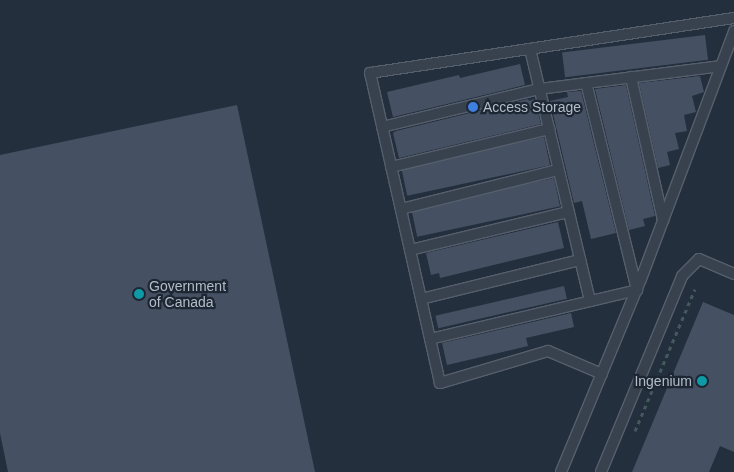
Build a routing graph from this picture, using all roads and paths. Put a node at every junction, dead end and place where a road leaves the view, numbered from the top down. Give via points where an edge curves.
1 (734, 18) edge
2 (734, 31) edge
3 (530, 49) junction
4 (721, 66) junction
5 (631, 77) junction
6 (586, 83) junction
7 (539, 89) junction
8 (382, 127) junction
9 (548, 129) junction
10 (392, 167) junction
11 (558, 170) junction
12 (401, 208) junction
13 (568, 212) junction
14 (663, 220) junction
15 (410, 250) junction
16 (580, 260) junction
17 (734, 274) edge
18 (695, 289) dead end
19 (637, 290) junction
20 (421, 299) junction
21 (590, 301) junction
22 (430, 339) junction
23 (602, 374) junction
24 (633, 435) dead end
25 (561, 472) edge
26 (601, 472) edge

1 - 3 lane
2 - 4 lane
3 - 7 lane
3 - 8 lane via 370,73
4 - 5 lane
4 - 14 lane
5 - 6 lane
5 - 14 lane
6 - 7 lane
6 - 19 lane
7 - 8 lane
7 - 9 lane
8 - 10 lane
9 - 10 lane
9 - 11 lane
10 - 12 lane
11 - 12 lane
11 - 13 lane
12 - 15 lane
13 - 15 lane
13 - 16 lane
14 - 19 lane
15 - 20 lane
16 - 20 lane
16 - 21 lane
17 - 26 lane via 699,259 682,276
18 - 24 path
19 - 21 lane
19 - 23 lane
20 - 22 lane
21 - 22 lane
22 - 23 lane via 440,383 548,352
23 - 25 lane

